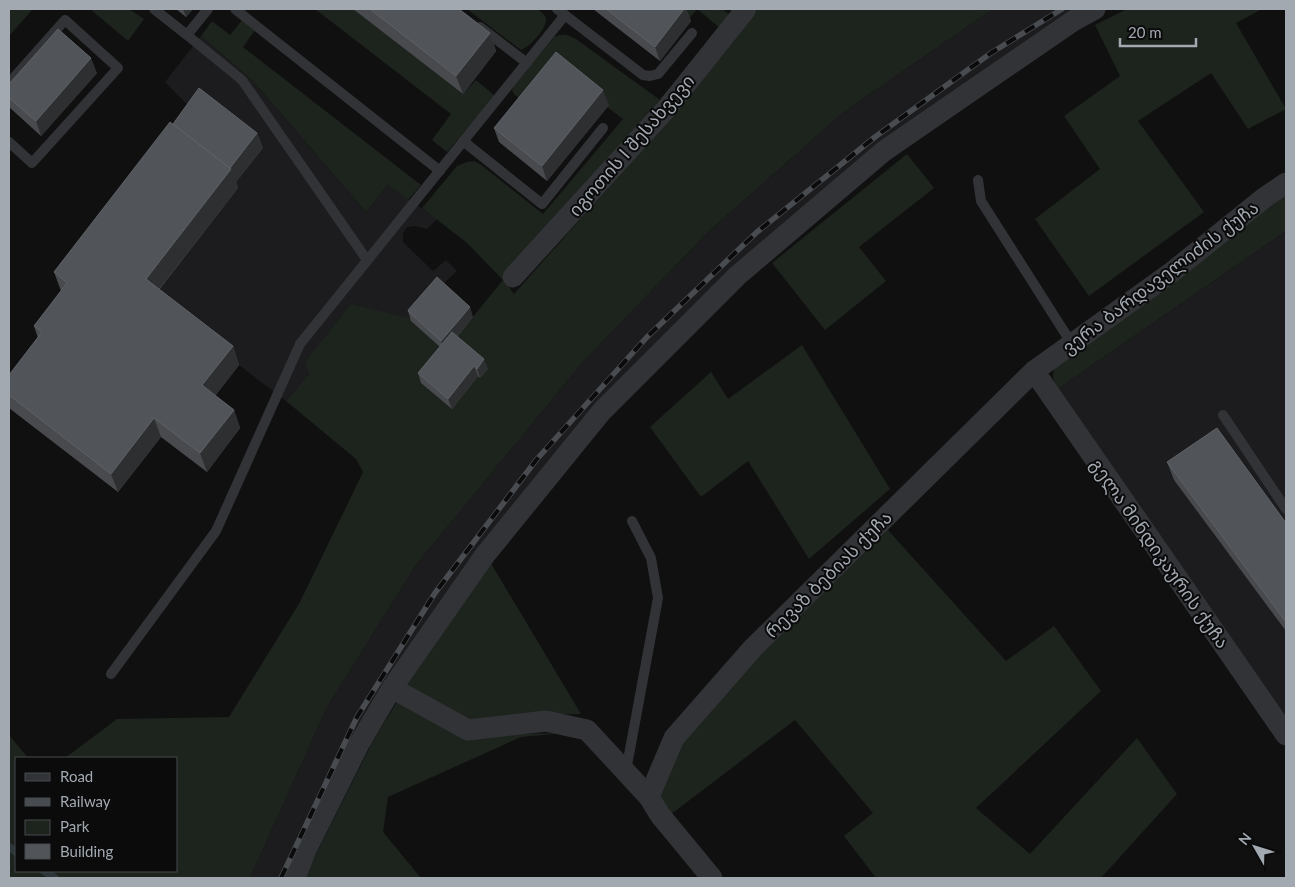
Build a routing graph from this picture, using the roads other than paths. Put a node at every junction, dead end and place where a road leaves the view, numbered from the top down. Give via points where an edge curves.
1 (154, 9) edge
2 (208, 9) edge
3 (557, 9) edge
4 (746, 9) edge
5 (1095, 9) edge
6 (239, 10) edge
7 (565, 16) junction
8 (471, 21) edge
9 (692, 33) dead end
10 (187, 35) junction
11 (527, 63) junction
12 (9, 83) edge
13 (603, 128) dead end
14 (464, 141) junction
15 (9, 142) edge
16 (440, 171) junction
17 (978, 180) dead end
18 (1286, 184) edge
19 (368, 260) junction
20 (513, 277) dead end
21 (1072, 344) junction
22 (1034, 371) junction
23 (1223, 415) dead end
24 (1286, 509) edge
25 (632, 521) dead end
26 (111, 674) dead end
27 (392, 688) junction
28 (1286, 735) edge
29 (626, 772) junction
30 (649, 796) junction
31 (295, 878) edge
32 (712, 878) edge

1 - 10 lane
2 - 10 lane
3 - 7 lane
4 - 20 street, იგოთის I შესახვევი via 667,108
5 - 27 street via 1073,20 884,151 737,276 602,411 485,555
6 - 16 lane
7 - 9 lane via 650,76 658,74
7 - 11 lane
8 - 11 lane
10 - 19 lane via 242,80
11 - 14 lane
12 - 15 lane via 65,20 118,68 32,163
13 - 14 lane via 542,204
14 - 16 lane
16 - 19 lane
17 - 21 lane via 981,201
18 - 21 street, ვერა ბარდაველიძის ქუჩა
19 - 26 lane via 300,344 216,532
21 - 22 street, ვერა ბარდაველიძის ქუჩა
22 - 28 street, გელა მინდიკაურის ქუჩა
22 - 30 street, რევაზ ბებიას ქუჩა via 753,648 674,738
23 - 24 lane
25 - 29 lane via 650,558 658,598
27 - 29 street via 468,730 546,721 587,730
27 - 31 street via 360,744
29 - 30 street
30 - 32 street via 660,815

